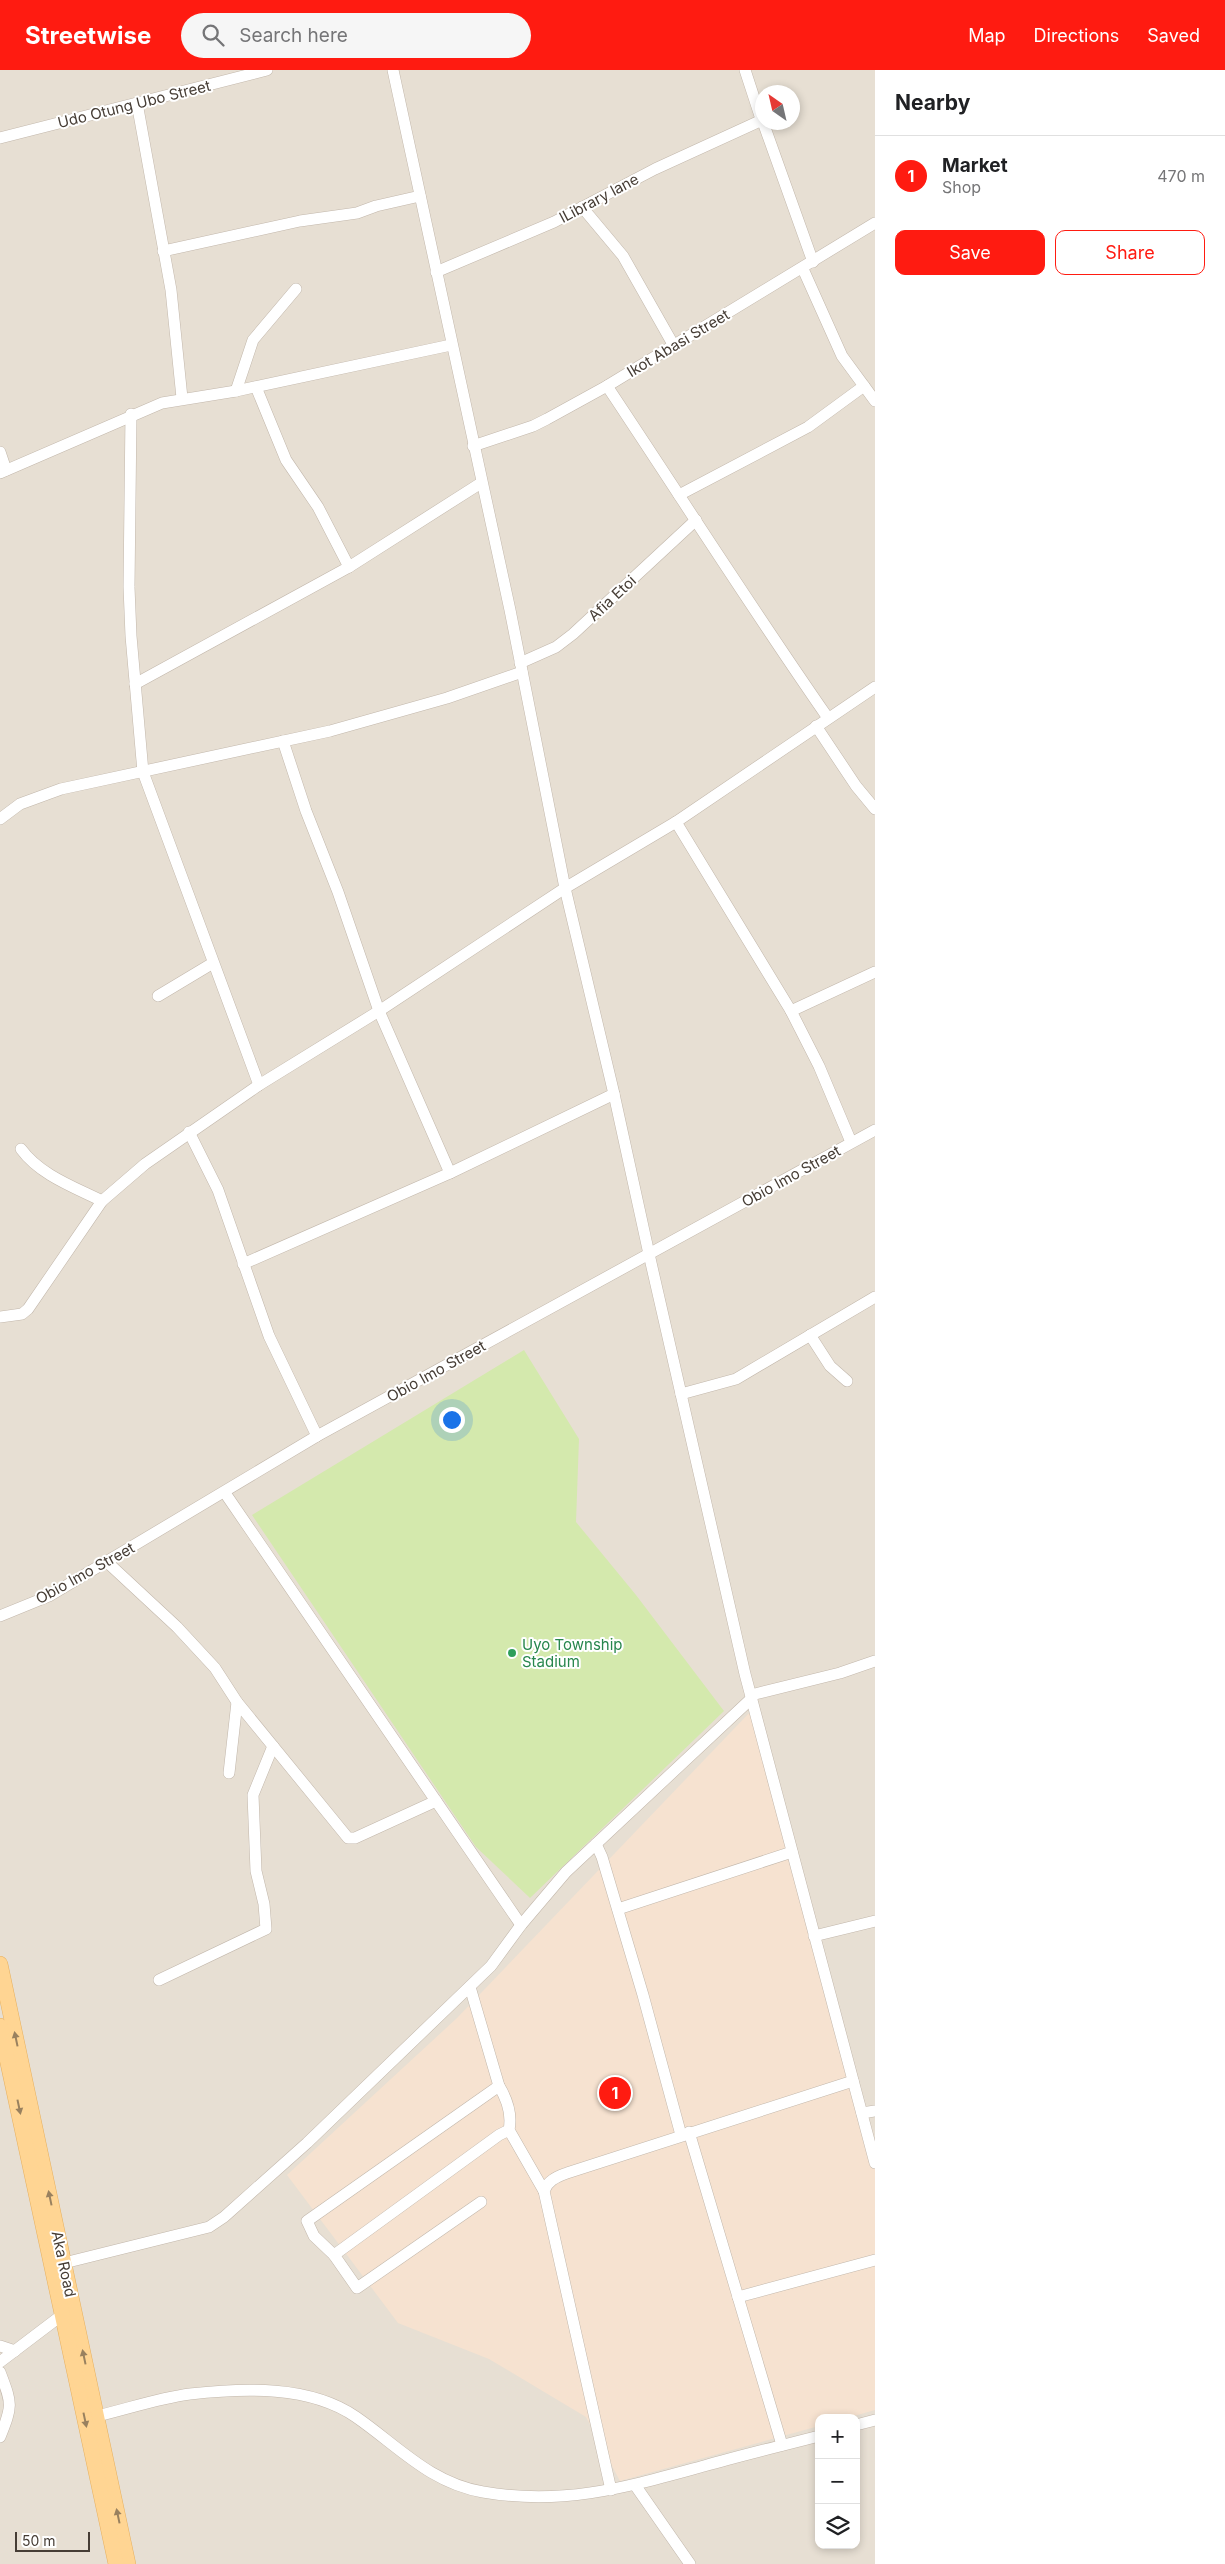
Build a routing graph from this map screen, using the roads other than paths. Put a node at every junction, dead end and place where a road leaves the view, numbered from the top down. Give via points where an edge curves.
1 (267, 70) edge
2 (393, 70) edge
3 (745, 70) edge
4 (235, 74) edge
5 (755, 101) edge
6 (137, 103) junction
7 (755, 125) edge
8 (765, 130) edge
9 (0, 138) edge
10 (420, 196) junction
11 (582, 207) junction
12 (875, 223) edge
13 (163, 251) junction
14 (813, 262) junction
15 (803, 269) junction
16 (436, 272) junction
17 (296, 289) dead end
18 (451, 345) junction
19 (674, 346) junction
20 (607, 386) junction
21 (864, 386) junction
22 (256, 387) junction
23 (236, 391) junction
24 (182, 398) junction
25 (875, 401) edge
26 (130, 414) junction
27 (473, 446) junction
28 (0, 452) edge
29 (3, 471) edge
30 (481, 482) junction
31 (680, 495) junction
32 (696, 520) junction
33 (350, 567) junction
34 (521, 668) junction
35 (135, 684) junction
36 (875, 687) edge
37 (828, 718) junction
38 (816, 726) junction
39 (283, 741) junction
40 (142, 772) junction
41 (875, 809) edge
42 (0, 819) edge
43 (676, 822) junction
44 (565, 888) junction
45 (214, 963) junction
46 (875, 972) edge
47 (158, 996) dead end
48 (379, 1011) junction
49 (791, 1011) junction
50 (259, 1085) junction
51 (614, 1094) junction
52 (875, 1130) edge
53 (189, 1132) junction
54 (851, 1142) junction
55 (20, 1149) dead end
56 (450, 1173) junction
57 (102, 1201) junction
58 (648, 1254) junction
59 (243, 1264) junction
60 (875, 1297) edge
61 (0, 1317) edge
62 (810, 1335) junction
63 (847, 1381) dead end
64 (681, 1394) junction
65 (317, 1436) junction
66 (224, 1493) junction
67 (107, 1562) junction
68 (0, 1616) edge
69 (875, 1661) edge
70 (751, 1695) junction
71 (237, 1702) junction
72 (272, 1746) junction
73 (229, 1774) dead end
74 (436, 1801) junction
75 (596, 1844) junction
76 (792, 1852) junction
77 (618, 1909) junction
78 (875, 1921) edge
79 (521, 1926) junction
80 (814, 1936) junction
81 (0, 1964) edge
82 (159, 1980) dead end
83 (470, 1987) junction
84 (0, 2026) edge
85 (853, 2081) junction
86 (499, 2086) junction
87 (875, 2111) edge
88 (862, 2113) junction
89 (509, 2130) junction
90 (685, 2133) junction
91 (875, 2163) edge
92 (544, 2191) junction
93 (480, 2202) dead end
94 (334, 2255) junction
95 (875, 2260) edge
96 (64, 2263) junction
97 (738, 2298) junction
98 (62, 2315) junction
99 (0, 2346) edge
100 (15, 2351) junction
101 (0, 2362) edge
102 (0, 2372) edge
103 (97, 2416) junction
104 (875, 2420) edge
105 (860, 2425) edge
106 (0, 2437) edge
107 (815, 2437) edge
108 (782, 2445) junction
109 (635, 2485) junction
110 (611, 2490) junction
111 (116, 2564) edge
112 (128, 2564) edge
113 (690, 2564) edge

1 - 4 street, Udo Otung Ubo Street
2 - 10 street
3 - 5 street
4 - 6 street, Udo Otung Ubo Street
6 - 9 street, Udo Otung Ubo Street
6 - 13 street
7 - 11 street, lLibrary lane via 655,169
8 - 14 street
10 - 13 street via 357,213 300,221
10 - 16 street
11 - 16 street, lLibrary lane
11 - 19 street via 623,256
12 - 14 street, Ikot Abasi Street
13 - 24 street via 171,290
14 - 15 street, Ikot Abasi Street
15 - 19 street, Ikot Abasi Street
15 - 21 street via 835,344
16 - 18 street
17 - 23 street via 253,340
18 - 22 street
18 - 27 street
19 - 20 street, Ikot Abasi Street
20 - 27 street, Ikot Abasi Street via 533,426
20 - 31 street
21 - 25 street
21 - 31 street via 808,427
22 - 23 street
22 - 33 street via 286,460 318,507
23 - 24 street
24 - 26 street
26 - 29 street
26 - 35 street via 129,587
27 - 30 street
28 - 29 street
30 - 33 street
30 - 34 street
31 - 32 street
32 - 34 street, Afia Etoi via 573,634
32 - 37 street via 756,615
33 - 35 street
34 - 39 street, Afia Etoi via 438,700
34 - 44 street
35 - 40 street
36 - 37 street
37 - 38 street
38 - 41 street
38 - 43 street
39 - 40 street, Afia Etoi
39 - 48 street
40 - 42 street, Afia Etoi via 40,796 20,804
40 - 45 street
43 - 44 street
43 - 49 street
44 - 48 street
44 - 51 street
45 - 47 street
45 - 50 street
46 - 49 street
48 - 50 street
48 - 56 street
49 - 54 street via 819,1066
50 - 53 street
51 - 56 street
51 - 58 street
52 - 54 street, Obio Imo Street
53 - 57 street
53 - 59 street via 218,1190
54 - 58 street, Obio Imo Street
55 - 57 street via 30,1161
56 - 59 street
57 - 61 street via 28,1309 22,1314
58 - 64 street
58 - 65 street, Obio Imo Street
59 - 65 street via 269,1336
60 - 62 street
62 - 63 street via 830,1366
62 - 64 street via 736,1379
64 - 70 street
65 - 66 street, Obio Imo Street
66 - 67 street, Obio Imo Street
66 - 74 street
67 - 68 street, Obio Imo Street via 49,1596
67 - 71 street via 177,1627 215,1668
69 - 70 street
70 - 75 street via 752,1698
70 - 76 street
71 - 72 street
71 - 73 street
72 - 74 street via 348,1838 355,1838
72 - 82 street via 253,1795 256,1871 266,1929
74 - 79 street
75 - 77 street
75 - 79 street via 566,1872
76 - 77 street
76 - 80 street
77 - 90 street
78 - 80 street
79 - 83 street via 491,1966
80 - 85 street
96 -> 81 main road, Aka Road
83 - 86 street
83 - 96 street via 248,2198 224,2217 209,2227
84 -> 98 main road, Aka Road
85 - 88 street
85 - 90 street
86 - 89 street via 505,2096
86 - 94 street via 307,2222 314,2236
87 - 88 street
88 - 91 street
89 - 92 street
89 - 94 street
90 - 92 street via 567,2173 553,2179
90 - 97 street
92 - 110 street
93 - 94 street via 357,2288
95 - 97 street
103 -> 96 main road, Aka Road
97 - 108 street
98 - 100 street
98 -> 111 main road, Aka Road
99 - 100 street
100 - 101 street
102 - 106 street via 11,2401
103 - 110 street via 188,2394 271,2391 323,2400 341,2407 415,2464 464,2487 484,2492 564,2497
112 -> 103 main road, Aka Road
104 - 105 street
107 - 108 street
108 - 109 street
109 - 110 street
109 - 113 street

